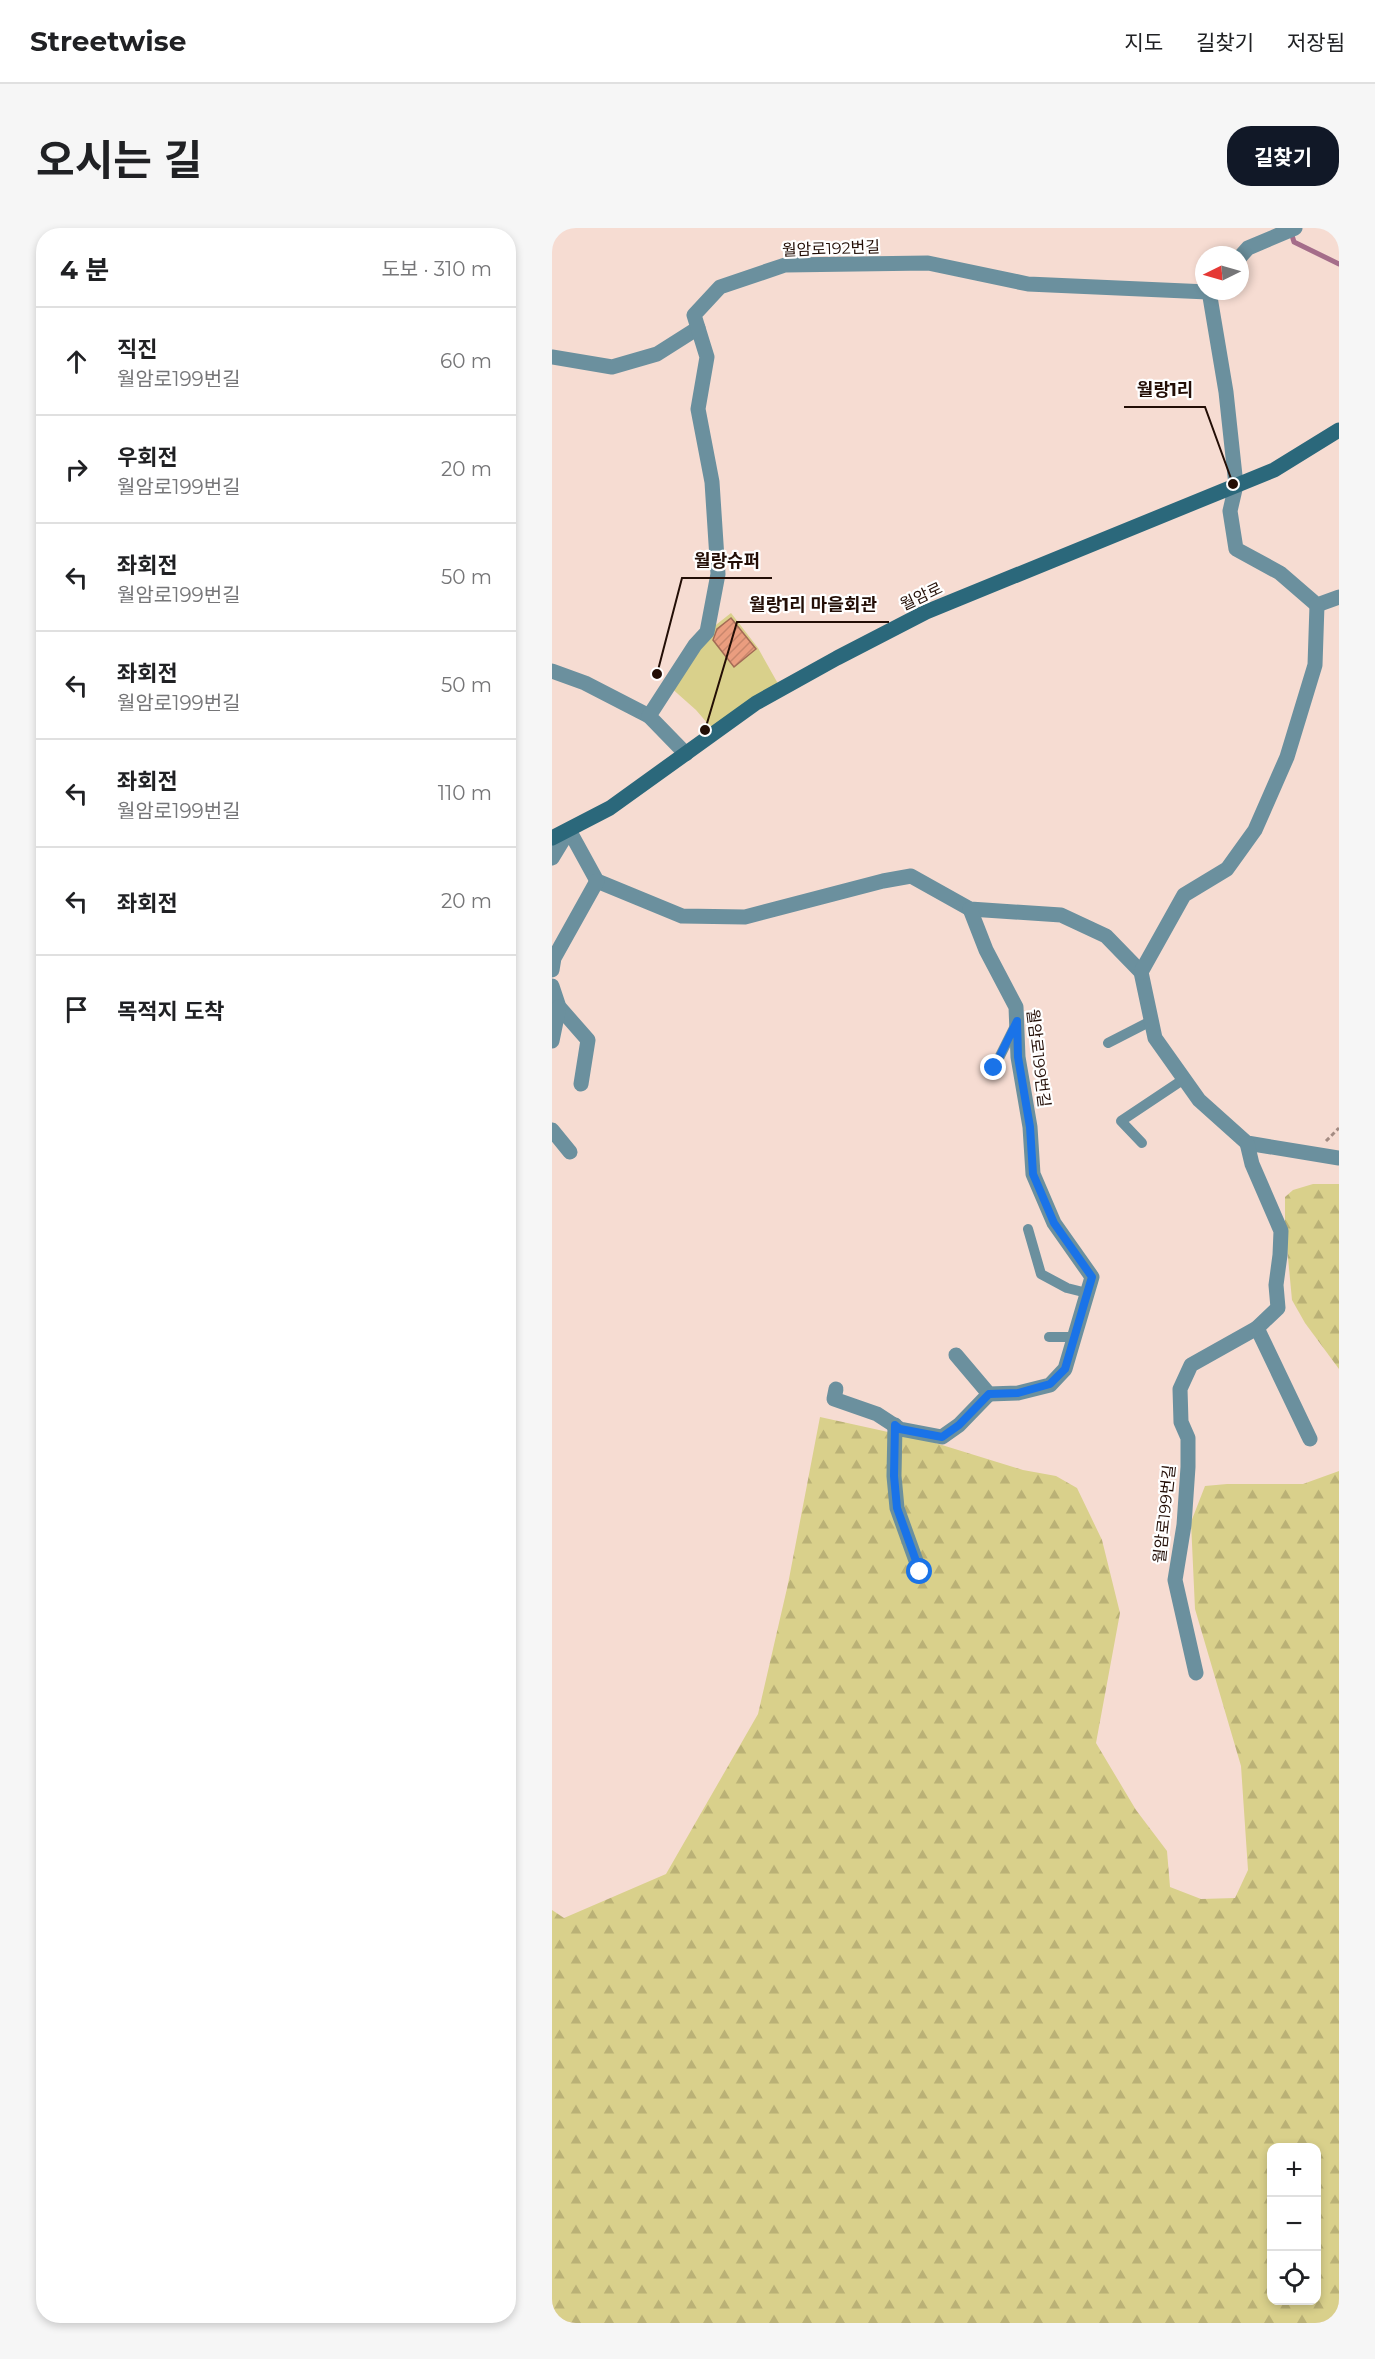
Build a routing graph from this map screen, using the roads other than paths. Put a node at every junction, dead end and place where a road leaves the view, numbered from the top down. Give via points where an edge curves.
1 (1295, 228) edge
2 (1249, 248) edge
3 (1195, 291) edge
4 (1210, 300) edge
5 (698, 328) junction
6 (552, 357) edge
7 (1339, 430) edge
8 (1236, 485) junction
9 (1339, 597) edge
10 (1317, 605) junction
11 (552, 670) edge
12 (649, 716) junction
13 (686, 754) junction
14 (568, 830) junction
15 (552, 838) edge
16 (552, 858) edge
17 (597, 881) junction
18 (970, 909) junction
19 (552, 970) edge
20 (1141, 972) junction
21 (552, 986) edge
22 (559, 1007) junction
23 (1017, 1021) junction
24 (1151, 1022) junction
25 (552, 1041) edge
26 (1108, 1043) dead end
27 (994, 1068) dead end
28 (1184, 1079) junction
29 (581, 1084) dead end
30 (552, 1130) edge
31 (1142, 1143) dead end
32 (1247, 1143) junction
33 (570, 1152) dead end
34 (1339, 1158) edge
35 (1028, 1229) dead end
36 (1087, 1293) junction
37 (1257, 1328) junction
38 (1049, 1337) dead end
39 (1074, 1337) junction
40 (956, 1355) dead end
41 (836, 1389) dead end
42 (989, 1394) junction
43 (895, 1425) junction
44 (1310, 1439) dead end
45 (920, 1572) dead end
46 (1196, 1673) dead end

1 - 2 street
3 - 5 street, 월암로192번길 via 1028,284 928,263 785,265 720,287 694,315
4 - 8 street
5 - 6 street via 657,354 612,367
5 - 12 street via 707,357 698,409 712,482 718,574 707,632
7 - 8 street, 월암로 via 1274,470
8 - 10 street via 1230,511 1236,549 1280,573
8 - 13 street, 월암로 via 926,612 756,703
9 - 10 street
10 - 20 street via 1315,665 1287,757 1255,830 1227,869 1184,895
11 - 12 street
12 - 13 street
13 - 14 street, 월암로 via 610,808
14 - 15 street, 월암로
14 - 16 street
14 - 17 street
17 - 18 street via 682,916 745,917 911,876
17 - 19 street
18 - 20 street via 1061,915 1106,936
18 - 23 street, 월암로199번길 via 1016,1007
20 - 24 street
21 - 22 street
22 - 25 street
22 - 29 street via 588,1040
23 - 27 lane
23 - 36 street, 월암로199번길 via 1033,1174 1054,1223 1092,1277
24 - 26 lane
24 - 28 street via 1155,1038
28 - 31 lane via 1121,1121
28 - 32 street via 1198,1100
30 - 33 street
32 - 34 street
32 - 37 street, 월암로199번길 via 1281,1231 1278,1308
35 - 36 lane via 1041,1274 1067,1288
36 - 39 street, 월암로199번길
37 - 44 street
37 - 46 street, 월암로199번길 via 1191,1365 1180,1389 1188,1467 1184,1525 1174,1580
38 - 39 lane
39 - 42 street, 월암로199번길 via 1065,1369 1050,1384 1018,1393
40 - 42 street
41 - 43 street via 834,1399 878,1414
42 - 43 street via 942,1437
43 - 45 street via 897,1508

